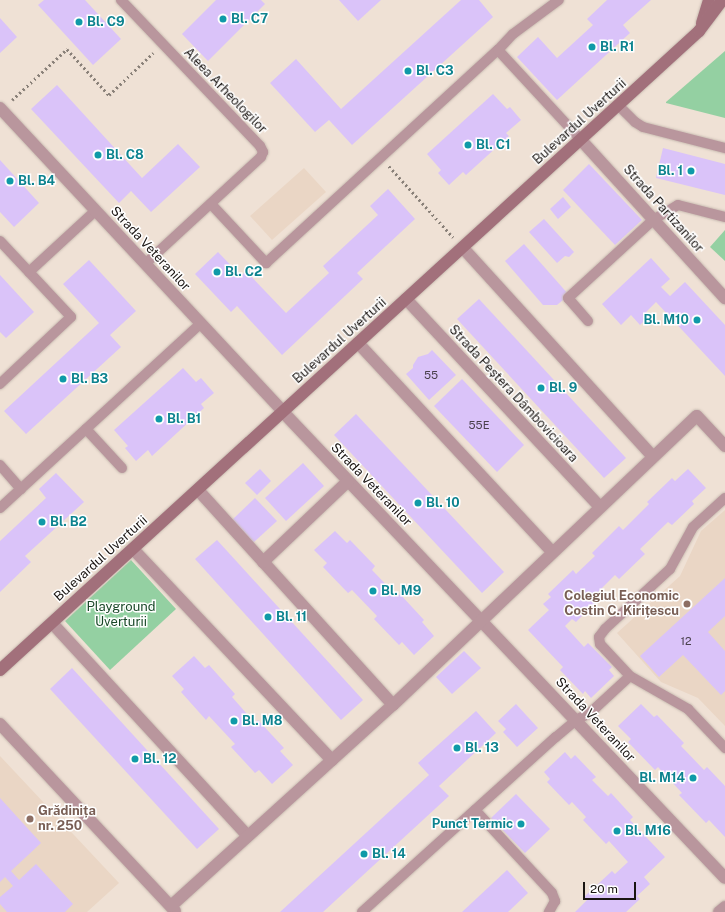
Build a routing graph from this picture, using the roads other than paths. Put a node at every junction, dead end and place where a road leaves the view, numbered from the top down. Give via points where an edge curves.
1 (121, 0) edge
2 (559, 0) edge
3 (709, 0) edge
4 (722, 0) edge
5 (725, 8) edge
6 (699, 31) junction
7 (498, 50) junction
8 (619, 106) junction
9 (1, 109) edge
10 (581, 140) junction
11 (725, 148) edge
12 (211, 204) junction
13 (96, 211) junction
14 (725, 217) edge
15 (653, 220) junction
16 (0, 241) edge
17 (462, 248) junction
18 (145, 264) junction
19 (29, 272) junction
20 (725, 298) edge
21 (406, 299) junction
22 (588, 321) dead end
23 (200, 324) junction
24 (358, 343) junction
25 (0, 384) edge
26 (283, 412) junction
27 (86, 429) junction
28 (725, 446) edge
29 (653, 457) junction
30 (0, 465) edge
31 (122, 468) dead end
32 (348, 481) junction
33 (21, 489) junction
34 (198, 490) junction
35 (725, 498) edge
36 (600, 507) junction
37 (0, 508) edge
38 (133, 549) junction
39 (552, 552) junction
40 (263, 562) junction
41 (481, 620) junction
42 (52, 622) junction
43 (0, 670) edge
44 (630, 676) junction
45 (393, 705) junction
46 (576, 720) junction
47 (0, 724) edge
48 (725, 748) edge
49 (332, 760) junction
50 (475, 810) junction
51 (248, 836) junction
52 (725, 878) edge
53 (725, 907) edge
54 (174, 909) edge
55 (362, 912) edge
56 (549, 912) edge
57 (719, 912) edge

1 - 12 lane, Aleea Arheologilor via 263,152 261,157
2 - 7 lane via 513,34
3 - 6 main road, Bulevardul Uverturii
4 - 6 main road, Bulevardul Uverturii
5 - 6 main road
6 - 8 main road, Bulevardul Uverturii
7 - 10 lane
7 - 12 lane via 266,263
8 - 10 main road, Bulevardul Uverturii
8 - 11 lane via 643,127
9 - 13 street, Strada Veteranilor
10 - 15 street, Strada Partizanilor
10 - 17 main road, Bulevardul Uverturii
12 - 18 lane, Aleea Arheologilor
13 - 18 street, Strada Veteranilor
13 - 19 lane
14 - 15 lane via 678,205
15 - 20 street, Strada Partizanilor
15 - 22 lane via 568,298
16 - 19 lane
17 - 21 main road, Bulevardul Uverturii
17 - 29 street
18 - 23 street, Strada Veteranilor
19 - 25 lane via 71,317
21 - 24 main road, Bulevardul Uverturii
21 - 36 street, Strada Peștera Dâmbovicioara
23 - 26 street, Strada Veteranilor
23 - 27 lane
24 - 26 main road, Bulevardul Uverturii
24 - 39 street
26 - 32 street, Strada Veteranilor
26 - 34 main road, Bulevardul Uverturii
27 - 31 lane
27 - 33 lane
28 - 29 street via 696,416
29 - 36 street
30 - 33 lane
32 - 40 street
32 - 41 street, Strada Veteranilor
33 - 37 lane
34 - 38 main road, Bulevardul Uverturii
34 - 40 street
35 - 44 lane via 693,527 670,569 599,637 600,644
36 - 39 street
38 - 42 main road, Bulevardul Uverturii
38 - 49 street
39 - 41 street
40 - 45 street
41 - 45 street
41 - 46 street, Strada Veteranilor
42 - 43 main road, Bulevardul Uverturii
42 - 51 street
44 - 46 lane via 590,714
44 - 48 lane via 688,708
45 - 49 street
46 - 50 lane
46 - 52 street, Strada Veteranilor
47 - 54 street
49 - 51 street
50 - 55 lane
50 - 56 lane via 552,892 555,901
51 - 54 street
53 - 57 street

